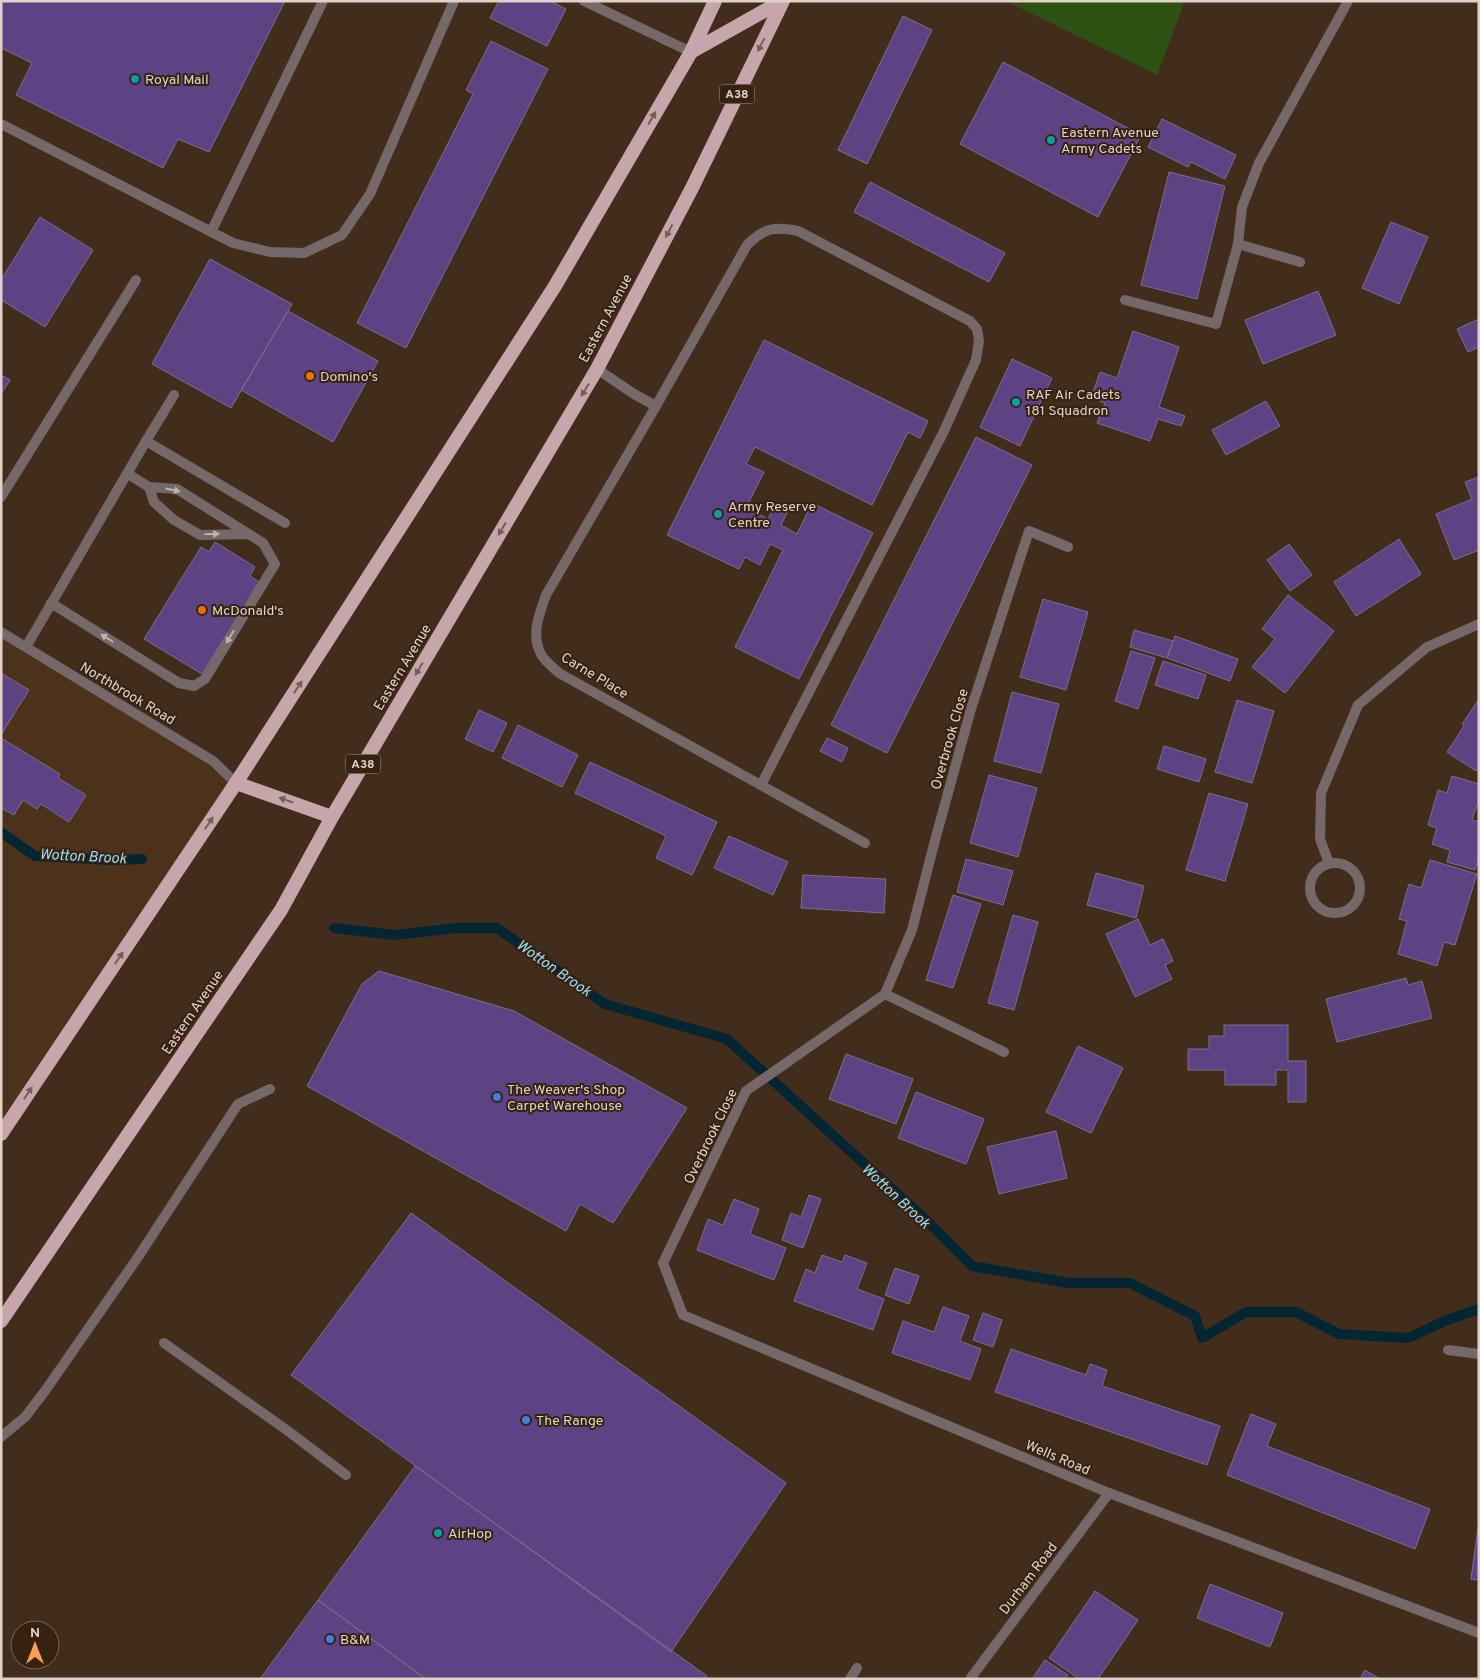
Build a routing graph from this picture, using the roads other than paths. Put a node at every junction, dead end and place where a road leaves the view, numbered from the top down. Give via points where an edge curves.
1 (323, 1) edge
2 (454, 1) edge
3 (584, 1) edge
4 (715, 1) edge
5 (782, 1) edge
6 (1348, 1) edge
7 (691, 52) junction
8 (1, 124) edge
9 (211, 232) junction
10 (1238, 244) junction
11 (1300, 262) dead end
12 (136, 280) dead end
13 (1125, 300) dead end
14 (597, 369) junction
15 (174, 395) dead end
16 (656, 406) junction
17 (146, 441) junction
18 (128, 474) junction
19 (149, 487) junction
20 (1, 497) edge
21 (285, 523) dead end
22 (249, 534) junction
23 (1068, 546) dead end
24 (51, 604) junction
25 (1479, 624) edge
26 (1, 632) edge
27 (26, 647) junction
28 (236, 783) junction
29 (761, 784) junction
30 (332, 816) junction
31 (866, 843) dead end
32 (1329, 863) junction
33 (885, 994) junction
34 (1004, 1052) dead end
35 (270, 1089) dead end
36 (1, 1134) edge
37 (663, 1263) joint
38 (1, 1321) edge
39 (164, 1342) dead end
40 (1448, 1350) dead end
41 (1479, 1354) edge
42 (1, 1437) edge
43 (346, 1475) dead end
44 (1109, 1493) junction
45 (1479, 1634) edge
46 (857, 1668) dead end
47 (850, 1679) edge
48 (970, 1679) edge

1 - 9 street
2 - 9 street via 370,194 342,235 304,253 270,252 242,246
3 - 7 street
4 - 7 highway
5 - 7 highway, A38
5 -> 14 highway, Eastern Avenue / A38 via 692,188
6 - 10 street via 1259,163 1242,207
28 -> 7 highway via 555,286
8 - 9 street
10 - 11 street
10 - 13 street via 1216,324
12 - 20 street
14 - 16 street
14 -> 30 highway, Eastern Avenue / A38
15 - 17 street
16 - 29 street, Carne Place via 546,595 535,639 542,657 559,673
16 - 29 street, Carne Place via 747,245 770,229 798,231 970,321 977,328 976,360 943,433
17 - 18 street
17 - 21 street
18 - 19 street
18 - 24 street
19 -> 22 street via 177,489
19 -> 22 street via 154,502 174,520 200,535
22 -> 24 street via 263,543 275,564 205,679 194,686 179,683
23 - 33 street, Overbrook Close via 1029,531 971,709 912,930
24 - 27 street
25 - 32 street via 1427,647 1358,705 1321,793 1320,839
26 - 27 street, Northbrook Road
27 - 28 street, Northbrook Road via 213,761
30 -> 28 highway
36 -> 28 highway
29 - 31 street, Carne Place
30 - 38 highway, Eastern Avenue / A38 via 281,910
32 - 32 street via 1313,875 1310,891 1312,900 1320,908 1337,913 1350,908 1359,898 1360,880 1351,868
33 - 34 street
33 - 37 street, Overbrook Close via 746,1091
35 - 42 street via 238,1104 45,1391 25,1417
37 - 44 street, Wells Road via 682,1315
39 - 43 street
40 - 41 street
44 - 45 street, Wells Road
44 - 48 street, Durham Road
46 - 47 street

